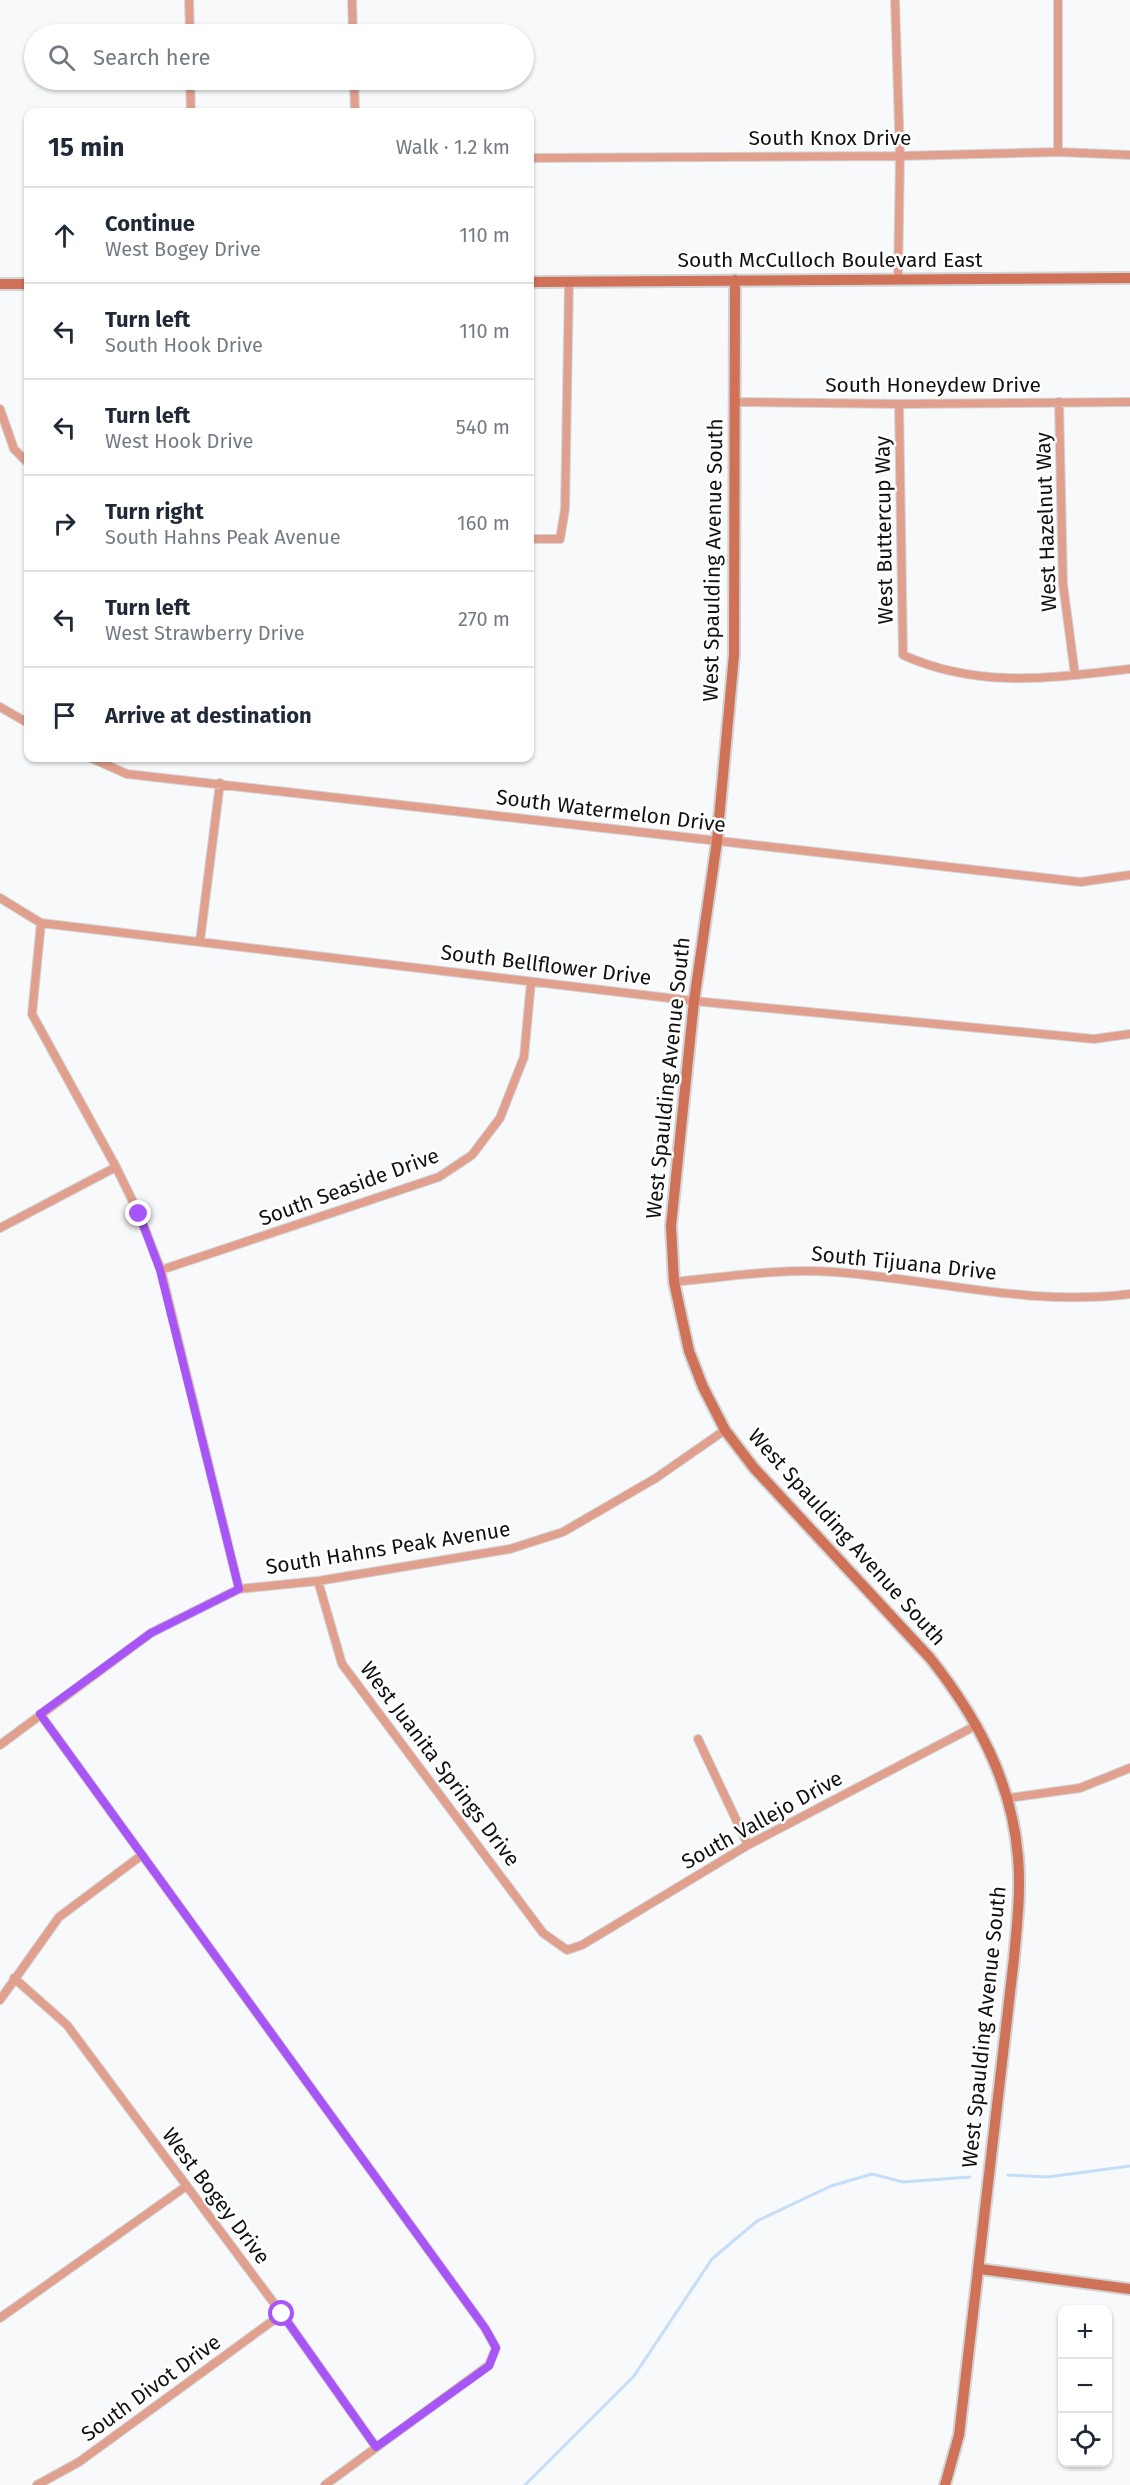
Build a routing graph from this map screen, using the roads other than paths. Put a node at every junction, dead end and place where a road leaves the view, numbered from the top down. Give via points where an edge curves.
1 (189, 0) edge
2 (352, 0) edge
3 (895, 0) edge
4 (1058, 0) edge
5 (190, 24) edge
6 (353, 24) edge
7 (190, 90) edge
8 (354, 90) edge
9 (191, 108) edge
10 (355, 108) edge
11 (1058, 152) junction
12 (1130, 155) edge
13 (900, 156) junction
14 (534, 158) edge
15 (1130, 278) edge
16 (898, 279) junction
17 (735, 280) junction
18 (534, 282) edge
19 (569, 282) junction
20 (0, 284) edge
21 (24, 284) edge
22 (735, 402) junction
23 (1059, 402) junction
24 (1130, 402) edge
25 (900, 404) junction
26 (0, 409) edge
27 (24, 459) edge
28 (534, 539) edge
29 (1130, 669) edge
30 (1075, 675) junction
31 (0, 707) edge
32 (24, 721) edge
33 (100, 762) edge
34 (220, 783) junction
35 (717, 841) junction
36 (1130, 875) edge
37 (0, 898) edge
38 (41, 923) junction
39 (200, 941) junction
40 (531, 982) junction
41 (694, 1001) junction
42 (1130, 1034) edge
43 (116, 1167) junction
44 (0, 1228) edge
45 (160, 1270) junction
46 (674, 1282) junction
47 (1130, 1294) edge
48 (725, 1430) junction
49 (318, 1581) junction
50 (239, 1589) junction
51 (40, 1714) junction
52 (977, 1725) junction
53 (698, 1739) dead end
54 (0, 1745) edge
55 (1130, 1767) edge
56 (1009, 1798) junction
57 (747, 1845) junction
58 (142, 1855) junction
59 (567, 1950) joint
60 (14, 1977) junction
61 (0, 2000) edge
62 (185, 2187) junction
63 (980, 2270) junction
64 (1130, 2289) edge
65 (282, 2314) junction
66 (0, 2318) edge
67 (376, 2447) junction
68 (37, 2485) edge
69 (325, 2485) edge
70 (945, 2485) edge

1 - 5 street
2 - 6 street
3 - 13 street
4 - 11 street
7 - 9 street
8 - 10 street
11 - 12 street, South Knox Drive
11 - 13 street, South Knox Drive
13 - 14 street, South Knox Drive
13 - 16 street
15 - 16 street, South McCulloch Boulevard East
16 - 17 street, South McCulloch Boulevard East
17 - 19 street, South McCulloch Boulevard East
17 - 22 street, West Spaulding Avenue South
18 - 19 street, South McCulloch Boulevard East
19 - 28 street via 565,509 560,539
20 - 21 street
22 - 25 street, South Honeydew Drive
22 - 35 street, West Spaulding Avenue South via 734,655
23 - 24 street, South Honeydew Drive
23 - 25 street, South Honeydew Drive
23 - 30 street, West Hazelnut Way via 1063,584
25 - 30 street, West Buttercup Way via 903,655 924,664 998,680
26 - 27 street via 14,448
29 - 30 street
31 - 32 street
33 - 34 street, South Watermelon Drive via 127,774
34 - 35 street, South Watermelon Drive
34 - 39 street
35 - 36 street, South Watermelon Drive via 1081,882
35 - 41 street, West Spaulding Avenue South
37 - 38 street, South Bellflower Drive
38 - 39 street, South Bellflower Drive
38 - 43 street via 32,1014
39 - 40 street, South Bellflower Drive
40 - 41 street, South Bellflower Drive
40 - 45 street, South Seaside Drive via 524,1057 500,1118 472,1155 439,1178
41 - 42 street, South Bellflower Drive via 1094,1039
41 - 46 street, West Spaulding Avenue South via 671,1226
43 - 44 street
43 - 45 street
45 - 50 street
46 - 47 street, South Tijuana Drive via 799,1270 1049,1297
46 - 48 street, West Spaulding Avenue South via 689,1351
48 - 49 street, South Hahns Peak Avenue via 656,1478 563,1532 510,1549
48 - 52 street, West Spaulding Avenue South via 754,1468 930,1658
49 - 50 street, South Hahns Peak Avenue
49 - 59 street, West Juanita Springs Drive via 342,1664 543,1933
50 - 51 street, South Hahns Peak Avenue via 151,1633
51 - 54 street, South Hahns Peak Avenue
51 - 58 street
52 - 56 street, West Spaulding Avenue South
52 - 57 street, South Vallejo Drive
53 - 57 street
55 - 56 street via 1080,1788
56 - 63 street, West Spaulding Avenue South via 1018,1857 1019,1901
57 - 59 street, South Vallejo Drive via 582,1945
58 - 60 street via 59,1917
58 - 67 street via 496,2348 489,2366
60 - 61 street
60 - 62 street, West Bogey Drive via 67,2025
62 - 65 street, West Bogey Drive
62 - 66 street
63 - 64 street
63 - 70 street, West Spaulding Avenue South via 959,2435
65 - 67 street, West Bogey Drive
65 - 68 street, South Divot Drive via 79,2462
67 - 69 street

